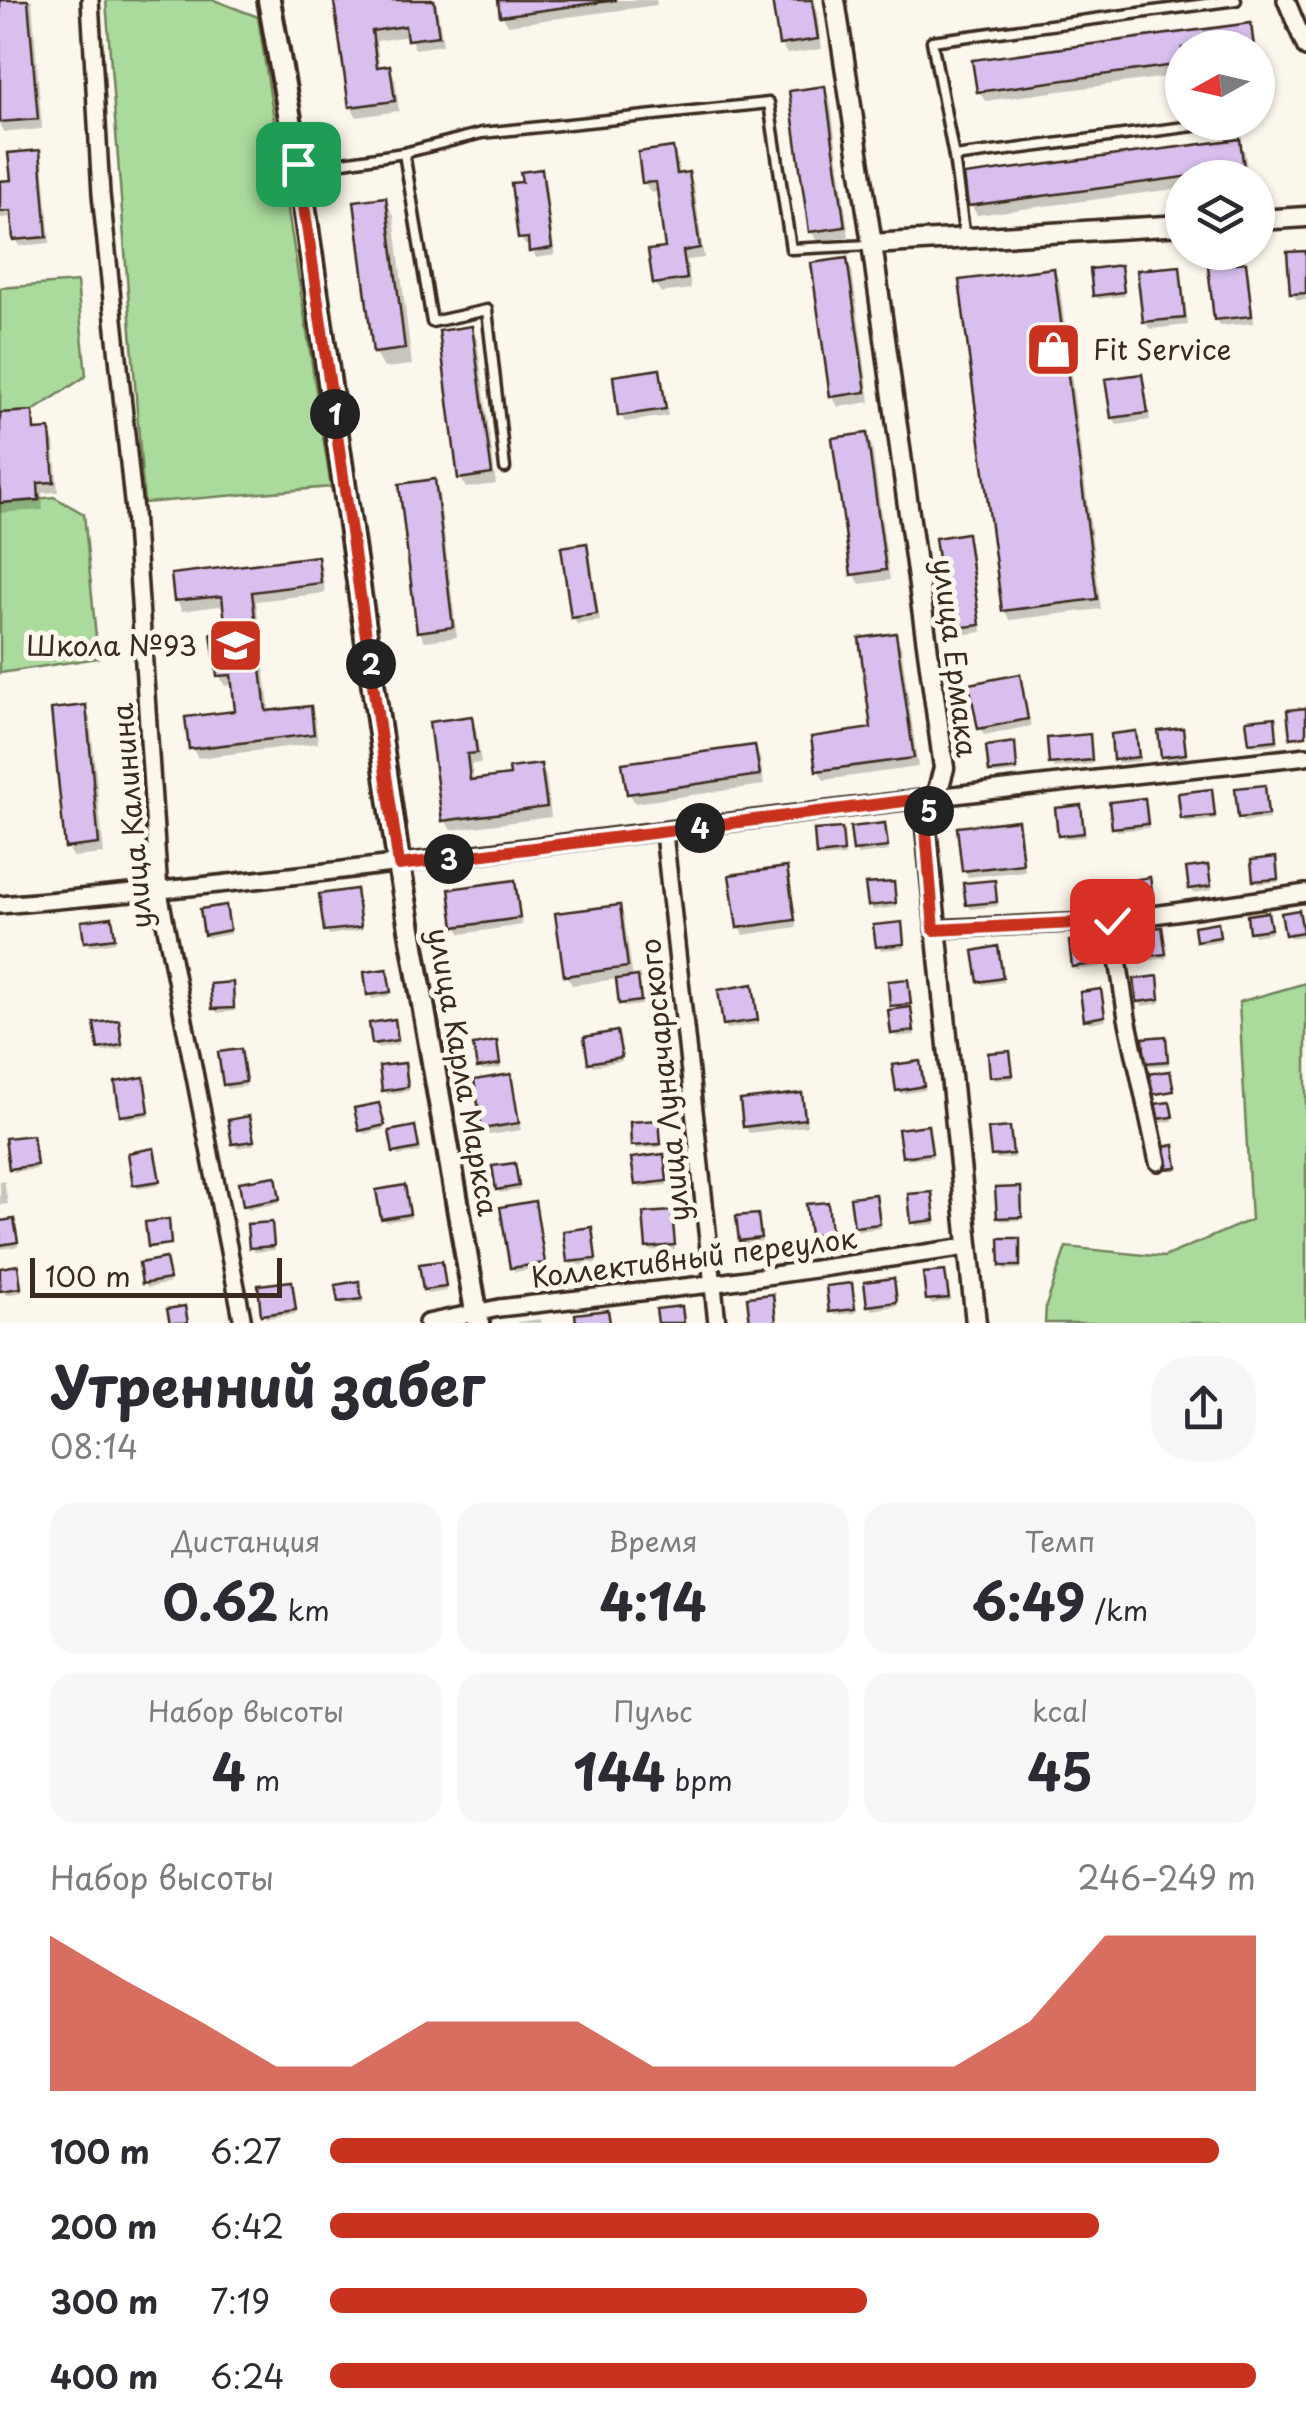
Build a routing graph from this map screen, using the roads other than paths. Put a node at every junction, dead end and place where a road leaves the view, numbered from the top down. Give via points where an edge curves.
1 (90, 0) edge
2 (269, 0) edge
3 (835, 0) edge
4 (1236, 0) edge
5 (1286, 0) edge
6 (1306, 48) edge
7 (1165, 129) edge
8 (404, 152) junction
9 (954, 156) junction
10 (298, 168) junction
11 (1306, 217) edge
12 (1275, 219) edge
13 (1165, 226) edge
14 (965, 238) junction
15 (872, 244) junction
16 (505, 468) dead end
17 (1306, 756) edge
18 (936, 797) junction
19 (664, 833) junction
20 (399, 865) junction
21 (159, 892) junction
22 (1306, 893) edge
23 (0, 906) edge
24 (1112, 921) junction
25 (934, 930) junction
26 (1158, 1162) dead end
27 (967, 1246) junction
28 (711, 1284) junction
29 (477, 1318) edge
30 (243, 1323) edge
31 (427, 1323) edge
32 (717, 1323) edge
33 (976, 1323) edge

1 - 21 street, улица Калинина
2 - 10 main road, улица Карла Маркса
3 - 15 street, улица Ермака
4 - 9 lane via 932,40
5 - 6 street
7 - 9 lane
8 - 10 lane
8 - 15 lane via 482,132 769,103 791,249
8 - 16 lane via 432,322 486,310
9 - 14 lane
10 - 20 main road, улица Карла Маркса
11 - 12 street
13 - 14 street
14 - 15 street
15 - 18 street, улица Ермака via 944,768
17 - 18 street
18 - 19 street
18 - 25 street, улица Ермака via 925,818
19 - 20 street
19 - 28 street, улица Луначарского
20 - 21 street
20 - 29 main road, улица Карла Маркса
21 - 23 street
21 - 30 street, улица Калинина
22 - 24 street
24 - 25 street
24 - 26 street
25 - 27 street, улица Ермака
27 - 28 street, Коллективный переулок
27 - 33 street, улица Ермака
28 - 29 street, Коллективный переулок
28 - 32 street, улица Луначарского
29 - 31 street, Коллективный переулок

